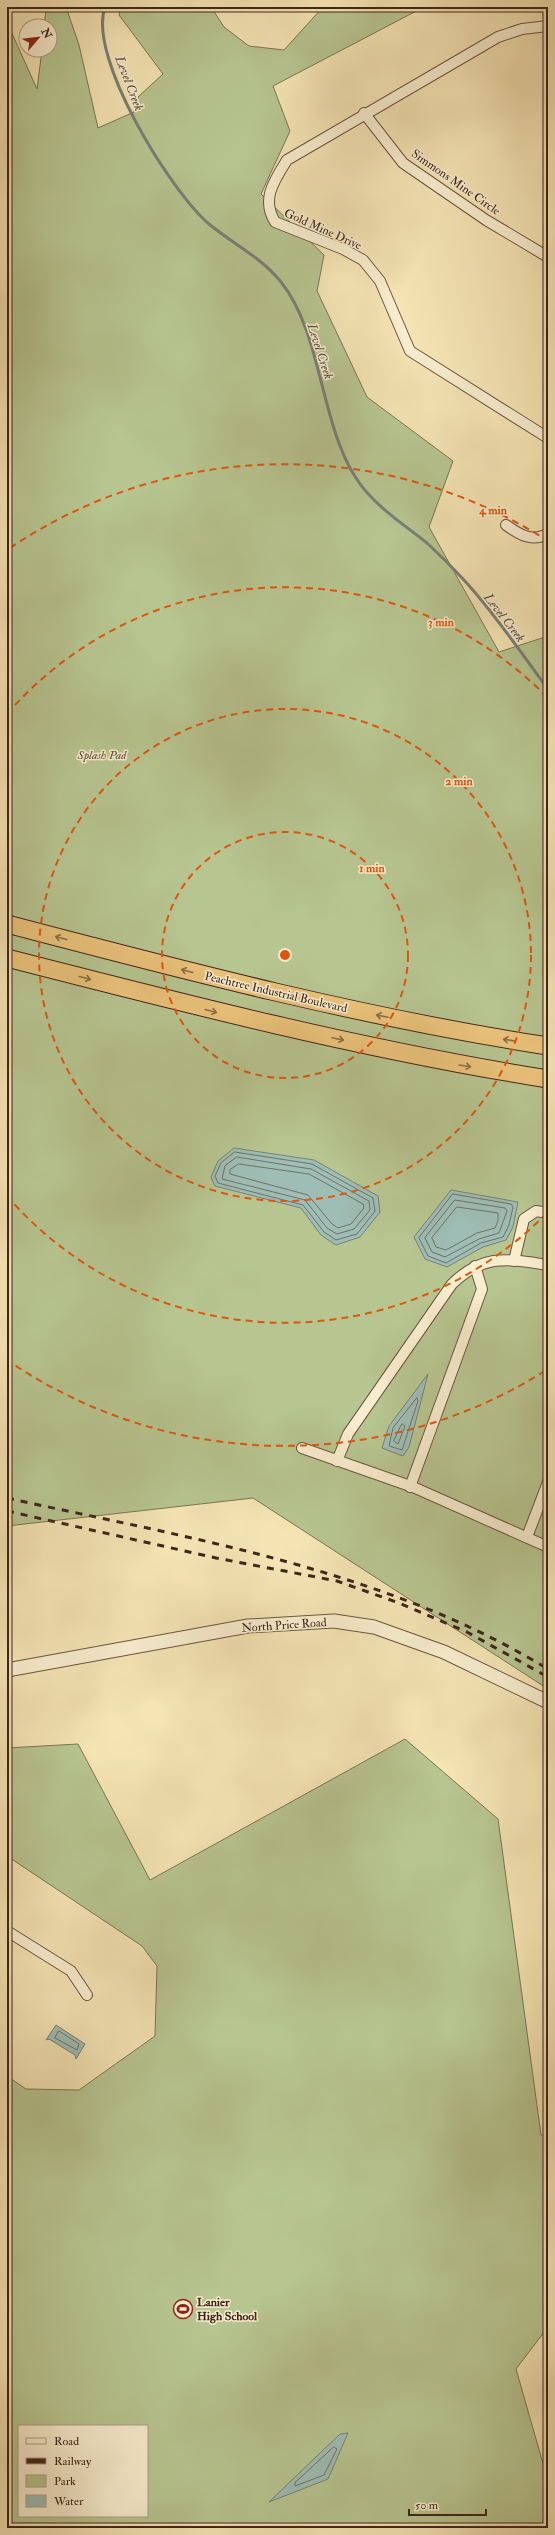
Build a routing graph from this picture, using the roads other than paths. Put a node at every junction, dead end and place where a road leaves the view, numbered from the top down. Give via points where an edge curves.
1 (548, 26) edge
2 (364, 113) junction
3 (548, 257) edge
4 (548, 438) edge
5 (506, 525) dead end
6 (548, 534) edge
7 (7, 924) edge
8 (7, 958) edge
9 (548, 1046) edge
10 (548, 1079) edge
11 (548, 1213) edge
12 (514, 1261) junction
13 (548, 1265) edge
14 (475, 1266) junction
15 (302, 1448) dead end
16 (337, 1461) junction
17 (548, 1482) edge
18 (410, 1487) junction
19 (527, 1537) junction
20 (548, 1547) edge
21 (7, 1670) edge
22 (548, 1702) edge
23 (7, 1931) edge
24 (87, 1995) dead end

1 - 2 street, Gold Mine Drive via 522,29 498,37
2 - 3 street, Simmons Mine Circle via 403,163 486,220
2 - 4 street, Gold Mine Drive via 287,160 272,184 267,203 275,222 343,249 363,260 380,281 410,351
5 - 6 street via 529,538
9 -> 7 highway, Peachtree Industrial Boulevard via 458,1032 232,983
8 -> 10 highway via 224,1014 452,1064
11 - 12 street via 536,1211 524,1219
12 - 13 street
12 - 14 street via 495,1259
14 - 16 street via 452,1284 348,1434
14 - 18 street via 482,1289
15 - 16 street
16 - 18 street
17 - 19 street
18 - 19 street
19 - 20 street
21 - 22 street, North Price Road via 248,1626 334,1621 374,1626 444,1652
23 - 24 street via 71,1971

